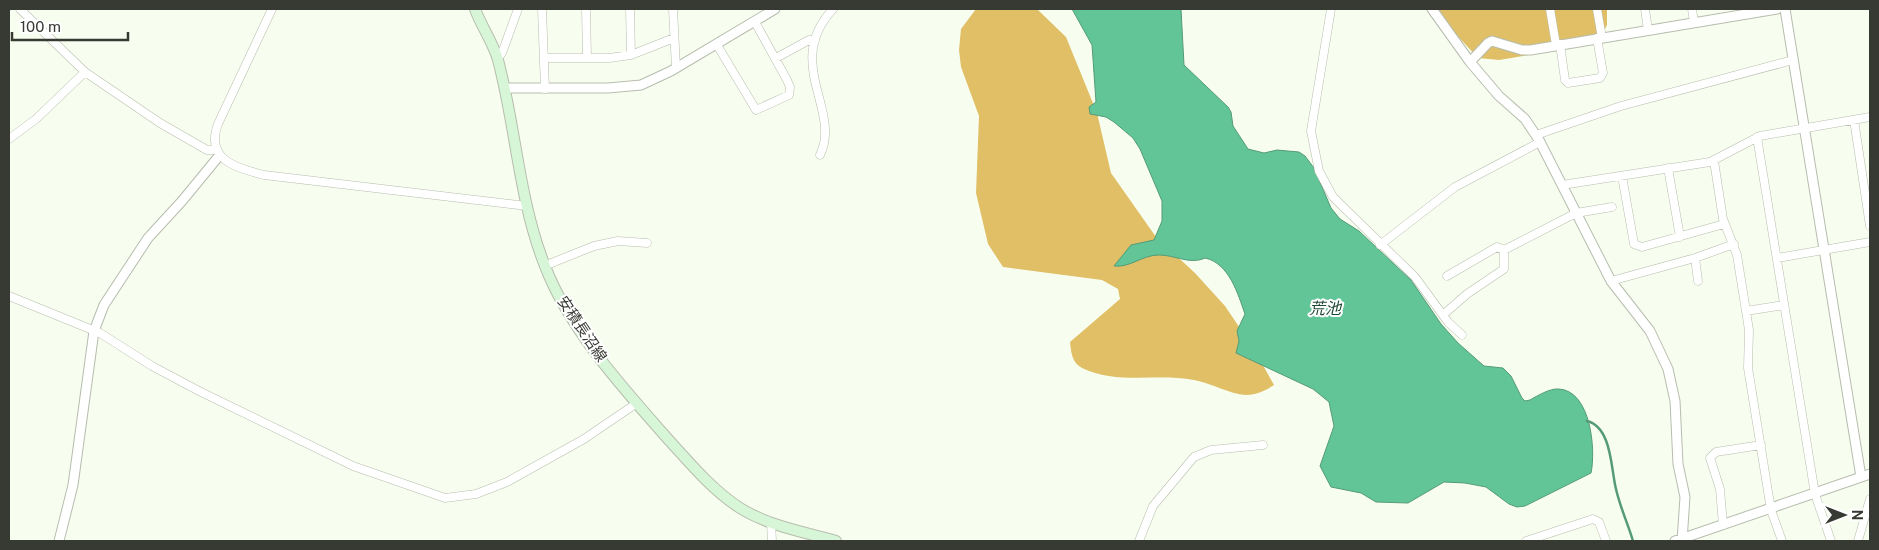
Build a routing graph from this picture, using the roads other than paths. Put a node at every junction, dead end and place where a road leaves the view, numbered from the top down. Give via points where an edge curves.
1 (272, 9) edge
2 (475, 9) edge
3 (518, 9) edge
4 (542, 9) edge
5 (586, 9) edge
6 (630, 9) edge
7 (673, 9) edge
8 (775, 9) edge
9 (833, 9) edge
10 (1331, 9) edge
11 (1432, 9) edge
12 (1550, 9) edge
13 (1598, 9) edge
14 (1644, 9) edge
15 (1692, 9) edge
16 (1777, 9) edge
17 (1785, 9) edge
18 (24, 10) edge
19 (763, 12) edge
20 (1740, 12) edge
21 (755, 22) junction
22 (1694, 22) junction
23 (1648, 30) junction
24 (674, 38) junction
25 (1600, 38) junction
26 (815, 40) junction
27 (1558, 44) junction
28 (717, 45) junction
29 (631, 55) junction
30 (498, 58) junction
31 (544, 58) junction
32 (587, 58) junction
33 (776, 58) junction
34 (1794, 60) junction
35 (1470, 62) junction
36 (676, 68) junction
37 (85, 72) junction
38 (504, 88) junction
39 (545, 89) junction
40 (1870, 118) edge
41 (1854, 120) junction
42 (1805, 128) junction
43 (1757, 137) junction
44 (9, 139) edge
45 (1538, 139) junction
46 (217, 153) junction
47 (820, 155) dead end
48 (1714, 161) junction
49 (1668, 168) junction
50 (1622, 176) junction
51 (1562, 185) junction
52 (527, 206) junction
53 (1612, 207) dead end
54 (1576, 213) junction
55 (1724, 224) junction
56 (1870, 226) edge
57 (1680, 236) junction
58 (1870, 242) edge
59 (647, 243) dead end
60 (1734, 244) junction
61 (1380, 245) junction
62 (1504, 250) junction
63 (1824, 250) junction
64 (1695, 258) junction
65 (1777, 258) junction
66 (544, 266) junction
67 (1447, 276) dead end
68 (1611, 281) junction
69 (1698, 281) dead end
70 (9, 296) edge
71 (1784, 304) junction
72 (1746, 311) junction
73 (1444, 314) junction
74 (94, 331) junction
75 (1462, 335) dead end
76 (637, 403) junction
77 (1263, 445) dead end
78 (1761, 445) junction
79 (1866, 476) edge
80 (1815, 494) junction
81 (1870, 499) edge
82 (1771, 510) junction
83 (771, 523) junction
84 (1723, 525) junction
85 (1680, 540) edge
86 (59, 541) edge
87 (772, 541) edge
88 (836, 541) edge
89 (1139, 541) edge
90 (1526, 541) edge
91 (1606, 541) edge
92 (1782, 541) edge
93 (1831, 541) edge
94 (1858, 541) edge

1 - 46 street via 218,124 214,137
2 - 30 main road, 安積長沼線
3 - 30 street
4 - 31 street
5 - 32 street
6 - 29 street
7 - 24 street
8 - 19 street
9 - 26 street via 818,28
10 - 61 street via 1311,139 1320,171 1333,197
11 - 35 street
12 - 27 street
13 - 25 street
14 - 23 street
15 - 22 street
16 - 20 street
17 - 34 street
18 - 37 street
19 - 21 street
20 - 22 street
21 - 28 street
21 - 33 street
22 - 23 street
23 - 25 street
24 - 29 street
24 - 36 street
25 - 27 street
25 - 27 street via 1603,73 1600,78 1568,83
26 - 33 street via 809,40
26 - 47 street via 813,74 826,133
27 - 35 street via 1522,50 1492,41
28 - 33 street via 759,111 789,95 790,87
28 - 36 street
29 - 32 street
30 - 38 main road, 安積長沼線
31 - 32 street
31 - 39 street
34 - 42 street
34 - 45 street via 1621,106
35 - 45 street via 1525,120
36 - 39 street via 653,81 632,86
37 - 44 street via 36,119
37 - 46 street via 168,127
38 - 39 street
38 - 52 main road, 安積長沼線
40 - 41 street
41 - 42 street
41 - 56 street
42 - 43 street
42 - 63 street
43 - 48 street
43 - 65 street
45 - 51 street
45 - 61 street via 1455,187
46 - 52 street via 264,175
46 - 74 street via 182,201 148,238 104,304
48 - 49 street
48 - 55 street
49 - 50 street
49 - 57 street
50 - 51 street
50 - 57 street via 1633,243 1642,247
51 - 54 street
52 - 66 main road, 安積長沼線
53 - 54 street
54 - 62 street
54 - 68 street
55 - 57 street
55 - 60 street
58 - 63 street
59 - 66 street via 618,240
60 - 64 street
60 - 72 street
61 - 73 street
62 - 67 street via 1497,247
62 - 73 street via 1504,269
63 - 65 street
63 - 79 street
64 - 68 street
64 - 69 street
65 - 71 street
66 - 76 main road, 安積長沼線 via 587,341
68 - 85 street via 1650,332 1670,377 1675,401 1678,464 1685,497
70 - 74 street
71 - 72 street
71 - 80 street
72 - 78 street via 1748,368
73 - 75 street
74 - 76 street via 191,387 353,466 445,498 476,494 507,482 584,439
74 - 86 street via 73,485
76 - 83 main road, 安積長沼線 via 724,497 753,516
77 - 89 street via 1211,450 1194,457 1152,506
78 - 82 street
78 - 84 street via 1716,452 1710,458 1720,489
79 - 80 street
80 - 82 street
80 - 93 street
81 - 94 street
82 - 84 street
82 - 92 street
83 - 87 street
83 - 88 main road, 安積長沼線
84 - 85 street
90 - 91 street via 1593,518 1599,522

